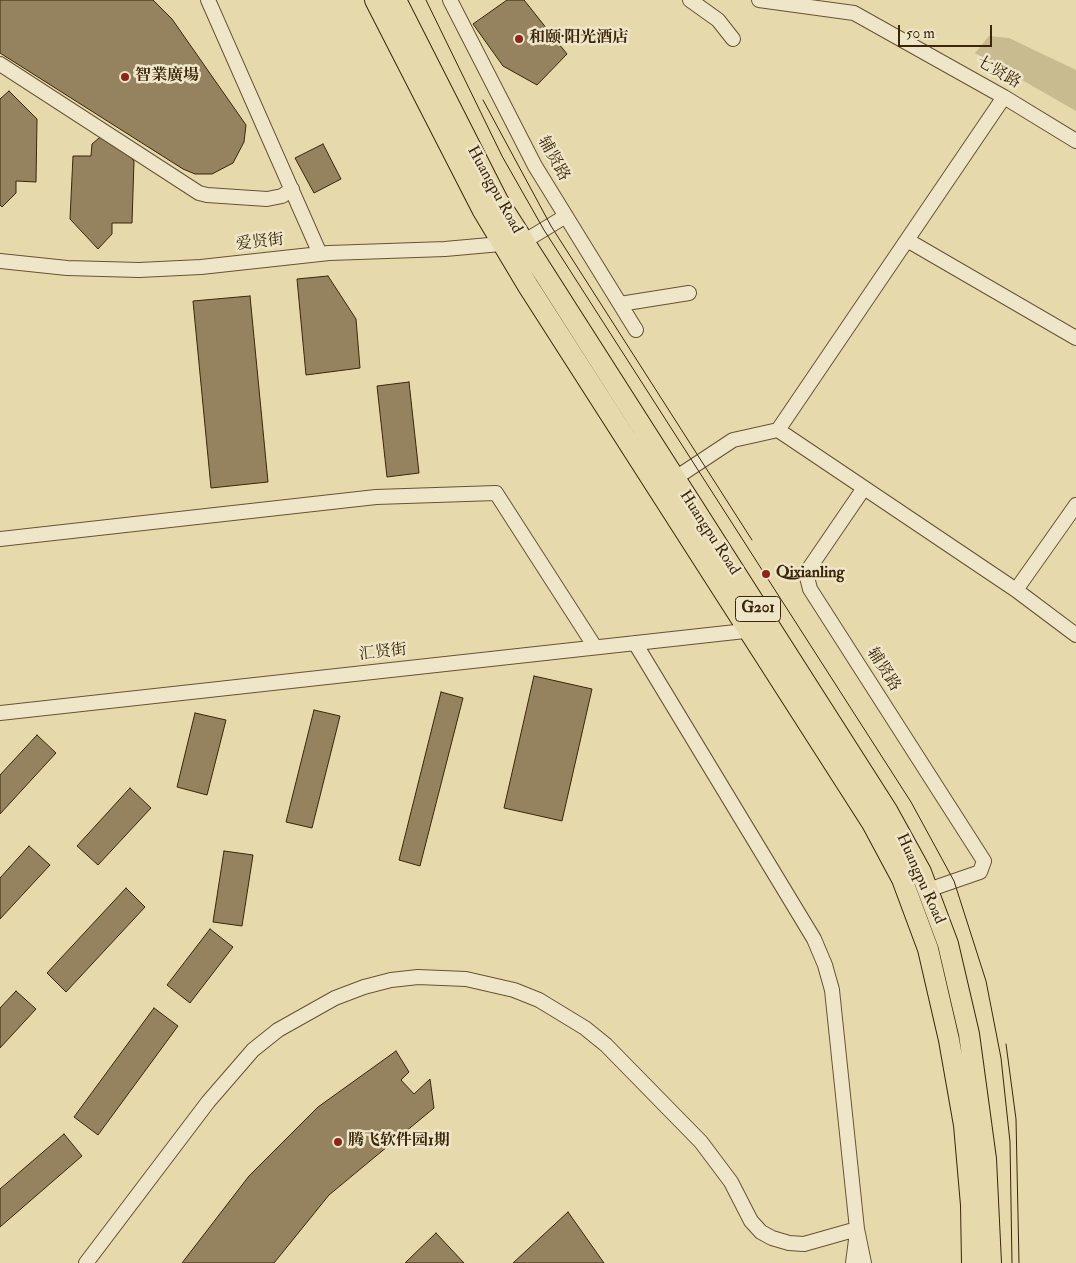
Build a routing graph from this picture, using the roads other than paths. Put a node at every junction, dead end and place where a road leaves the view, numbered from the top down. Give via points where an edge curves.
1 (208, 0) edge
2 (375, 0) edge
3 (396, 0) edge
4 (450, 0) edge
5 (690, 0) edge
6 (759, 0) edge
7 (733, 39) dead end
8 (0, 64) edge
9 (1004, 97) junction
10 (1076, 141) edge
11 (292, 189) junction
12 (566, 216) junction
13 (907, 240) junction
14 (523, 242) junction
15 (503, 244) junction
16 (320, 254) junction
17 (0, 261) edge
18 (689, 293) dead end
19 (620, 304) junction
20 (636, 330) dead end
21 (1076, 338) edge
22 (778, 430) junction
23 (674, 479) junction
24 (864, 488) junction
25 (1076, 505) edge
26 (0, 539) edge
27 (1016, 590) junction
28 (770, 628) junction
29 (749, 630) junction
30 (1076, 635) edge
31 (635, 643) junction
32 (595, 647) junction
33 (0, 713) edge
34 (928, 890) junction
35 (857, 1229) junction
36 (86, 1263) edge
37 (853, 1263) edge
38 (864, 1263) edge
39 (972, 1263) edge
40 (991, 1263) edge

1 - 11 street
2 - 15 highway, Huangpu Road / G201
3 - 14 highway, Huangpu Road / G201 via 498,201
4 - 12 street, 辅贤路 via 535,166
5 - 7 street via 718,20
6 - 9 street, 七贤路 via 854,13
8 - 11 street via 199,193 267,199 282,196
9 - 10 street, 七贤路
9 - 13 street
11 - 16 street
12 - 14 street
12 - 19 street, 辅贤路
13 - 21 street
13 - 22 street
14 - 15 street, 爱贤街
14 - 23 highway, Huangpu Road / G201
15 - 16 street, 爱贤街
15 - 29 highway, Huangpu Road / G201
16 - 17 street, 爱贤街 via 140,270 67,268
18 - 19 street
19 - 20 street, 辅贤路
22 - 23 street via 733,440
22 - 24 street
23 - 28 highway, Huangpu Road / G201
24 - 27 street
24 - 34 street, 辅贤路 via 806,573 810,589 984,861 980,872
25 - 27 street
26 - 32 street via 376,497 496,493
27 - 30 street
28 - 29 street, 汇贤街
28 - 34 highway, Huangpu Road / G201 via 888,812
29 - 31 street, 汇贤街
29 - 39 highway, Huangpu Road / G201 via 872,823 902,879 920,924 940,992 964,1125
31 - 32 street, 汇贤街
31 - 35 street via 814,940 825,964 835,1019
32 - 33 street, 汇贤街
34 - 40 highway, Huangpu Road / G201 via 948,944 970,1034 983,1133
35 - 36 street via 804,1244 766,1235 751,1221 731,1182 700,1142 606,1045 585,1028 539,1000 514,990 466,980 418,977 364,987 335,998 278,1030 253,1050 208,1102
35 - 37 street
35 - 38 street

